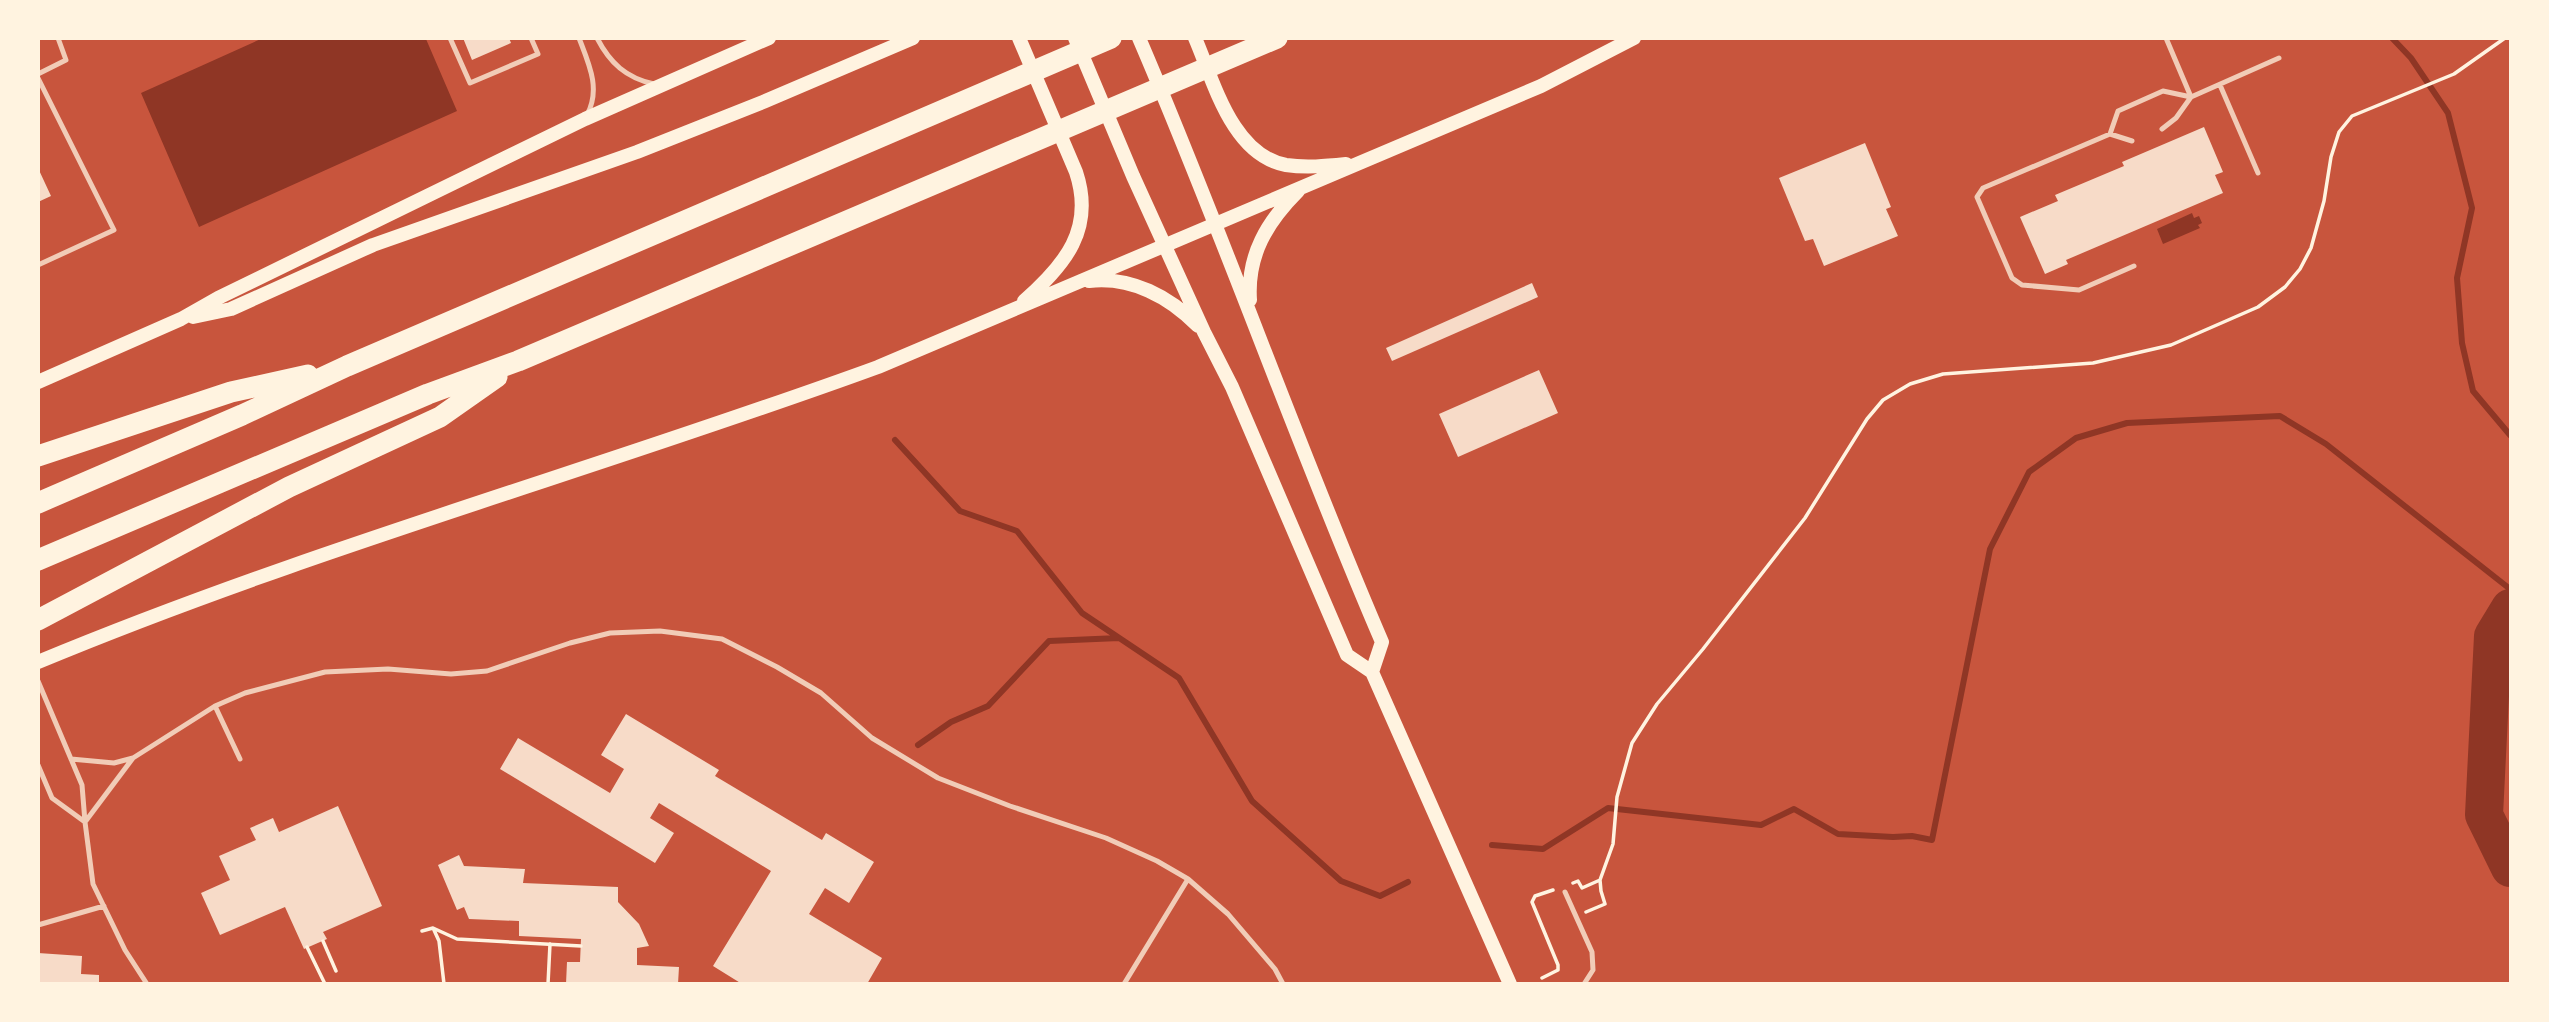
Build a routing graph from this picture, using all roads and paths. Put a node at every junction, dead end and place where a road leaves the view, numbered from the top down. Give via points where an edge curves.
1 (58, 38) edge
2 (450, 38) edge
3 (531, 38) edge
4 (579, 38) edge
5 (597, 38) edge
6 (769, 38) edge
7 (913, 38) edge
8 (1018, 38) edge
9 (1075, 38) edge
10 (1111, 38) edge
11 (1139, 38) edge
12 (1195, 38) edge
13 (1634, 38) edge
14 (2166, 38) edge
15 (2505, 38) edge
16 (1271, 41) edge
17 (2279, 58) dead end
18 (38, 76) edge
19 (2220, 85) junction
20 (660, 86) junction
21 (2191, 97) junction
22 (585, 119) junction
23 (2162, 129) dead end
24 (2110, 134) junction
25 (2132, 141) dead end
26 (1357, 163) junction
27 (2258, 173) dead end
28 (1305, 186) junction
29 (1216, 222) junction
30 (1165, 244) junction
31 (38, 265) edge
32 (2134, 267) dead end
33 (1077, 282) junction
34 (1012, 311) junction
35 (181, 319) junction
36 (1256, 325) junction
37 (1204, 332) junction
38 (518, 361) junction
39 (347, 366) junction
40 (38, 382) edge
41 (38, 456) edge
42 (38, 503) edge
43 (38, 560) edge
44 (38, 620) edge
45 (38, 662) edge
46 (1372, 672) junction
47 (38, 681) edge
48 (215, 706) junction
49 (133, 758) junction
50 (71, 759) junction
51 (240, 760) dead end
52 (38, 765) edge
53 (85, 822) junction
54 (1188, 879) junction
55 (1600, 880) junction
56 (1567, 885) dead end
57 (1557, 888) dead end
58 (1565, 892) dead end
59 (104, 906) junction
60 (1576, 916) junction
61 (38, 925) edge
62 (433, 928) junction
63 (422, 930) dead end
64 (323, 941) dead end
65 (550, 944) junction
66 (581, 946) dead end
67 (307, 947) dead end
68 (336, 971) dead end
69 (1542, 978) dead end
70 (148, 984) edge
71 (325, 984) edge
72 (444, 984) edge
73 (548, 984) edge
74 (1124, 984) edge
75 (1283, 984) edge
76 (1510, 984) edge
77 (1584, 984) edge

1 - 18 lane via 66,60
2 - 3 lane via 470,83 537,54
4 - 22 lane via 593,80 594,99
5 - 20 lane via 623,73
6 - 20 main road
7 - 35 main road via 637,152 385,241 231,309
8 - 34 main road via 1081,185 1083,208 1079,231 1066,257
9 - 30 main road
10 - 39 highway
11 - 29 main road
12 - 26 main road via 1231,121 1258,153 1296,166
13 - 26 main road via 1541,86
14 - 21 lane
15 - 55 path via 2454,74 2352,116 2339,132 2331,157 2311,248 2285,287 2258,307 2171,345 2093,363 1943,374 1910,384 1883,400 1805,518 1657,704 1632,743 1614,836
16 - 38 highway
17 - 19 lane
18 - 31 lane via 114,230
19 - 21 lane
19 - 27 lane
20 - 22 main road
21 - 23 lane
21 - 24 lane via 2163,91 2118,111
22 - 35 main road
24 - 25 lane
24 - 32 lane via 1983,188 1978,197 2012,278 2022,285 2079,290
26 - 28 main road
28 - 29 main road
28 - 36 main road via 1269,225 1256,250 1249,288
29 - 30 main road
29 - 36 main road
30 - 33 main road
30 - 37 main road
33 - 34 main road
33 - 37 main road via 1112,280 1135,285 1170,302
34 - 45 main road via 878,367 203,596
35 - 40 main road
36 - 46 main road via 1382,642
37 - 46 main road via 1348,655
38 - 43 highway via 428,394
38 - 44 highway via 440,417 289,487
39 - 41 highway via 231,392
39 - 42 highway
46 - 76 main road
47 - 50 lane
48 - 49 lane
48 - 51 lane
48 - 54 lane via 245,693 325,673 487,671 610,633 660,631 722,639 821,693 872,738 938,778 1105,838
49 - 50 lane via 114,763
49 - 53 lane
50 - 53 lane via 82,785
52 - 53 lane via 52,798
53 - 59 lane via 93,884
54 - 74 lane
54 - 75 lane via 1228,914
55 - 56 path via 1582,888 1578,881
55 - 60 path via 1605,904
57 - 69 path via 1535,896 1532,902 1558,965 1558,970
58 - 60 lane
59 - 61 lane
59 - 70 lane
60 - 77 lane via 1592,952 1593,970
62 - 63 path
62 - 65 path via 457,939
62 - 72 path
64 - 68 path
65 - 66 path
65 - 73 path
67 - 71 path

